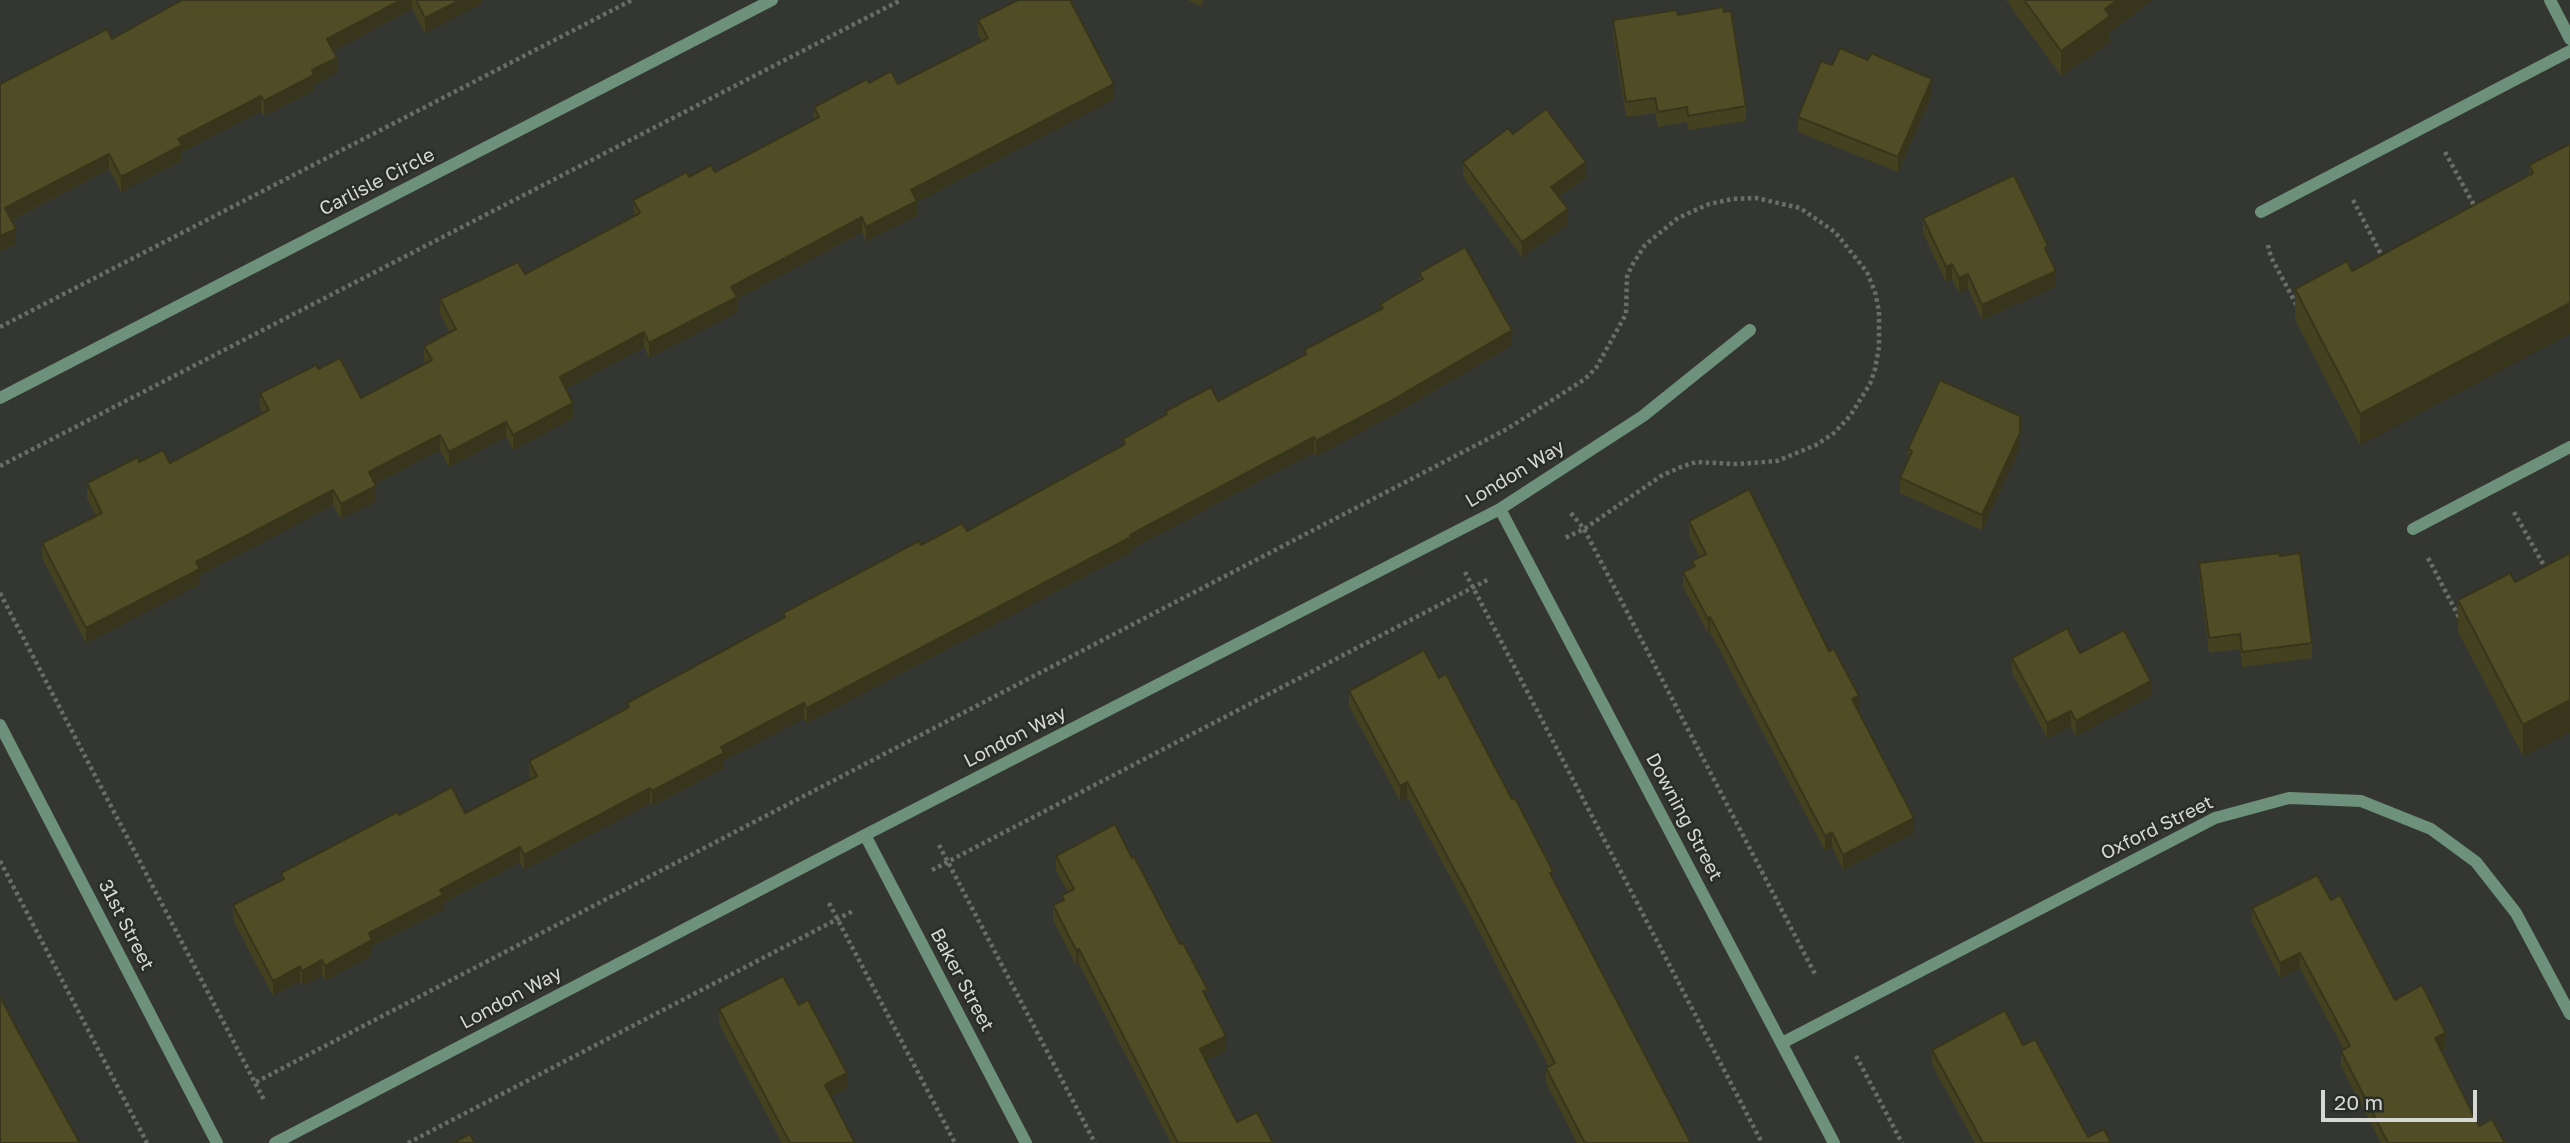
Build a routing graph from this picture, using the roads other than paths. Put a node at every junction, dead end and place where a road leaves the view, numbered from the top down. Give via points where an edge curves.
1 (772, 0) edge
2 (2550, 0) edge
3 (2570, 39) edge
4 (2570, 51) edge
5 (2261, 212) road end
6 (1749, 330) dead end
7 (0, 398) edge
8 (2570, 447) edge
9 (1500, 509) junction
10 (2413, 529) road end
11 (0, 725) edge
12 (865, 835) junction
13 (2570, 1014) edge
14 (1782, 1043) junction
15 (217, 1143) edge
16 (275, 1143) edge
17 (1026, 1143) edge
18 (1834, 1143) edge

1 - 7 street, Carlisle Circle
2 - 3 street
4 - 5 street
6 - 9 street, London Way via 1643,416
8 - 10 street
9 - 12 street, London Way
9 - 14 street, Downing Street
11 - 15 street, 31st Street
12 - 16 street, London Way
12 - 17 street, Baker Street
13 - 14 street, Oxford Street via 2516,913 2476,862 2431,829 2361,801 2289,798 2215,818
14 - 18 street, Downing Street

